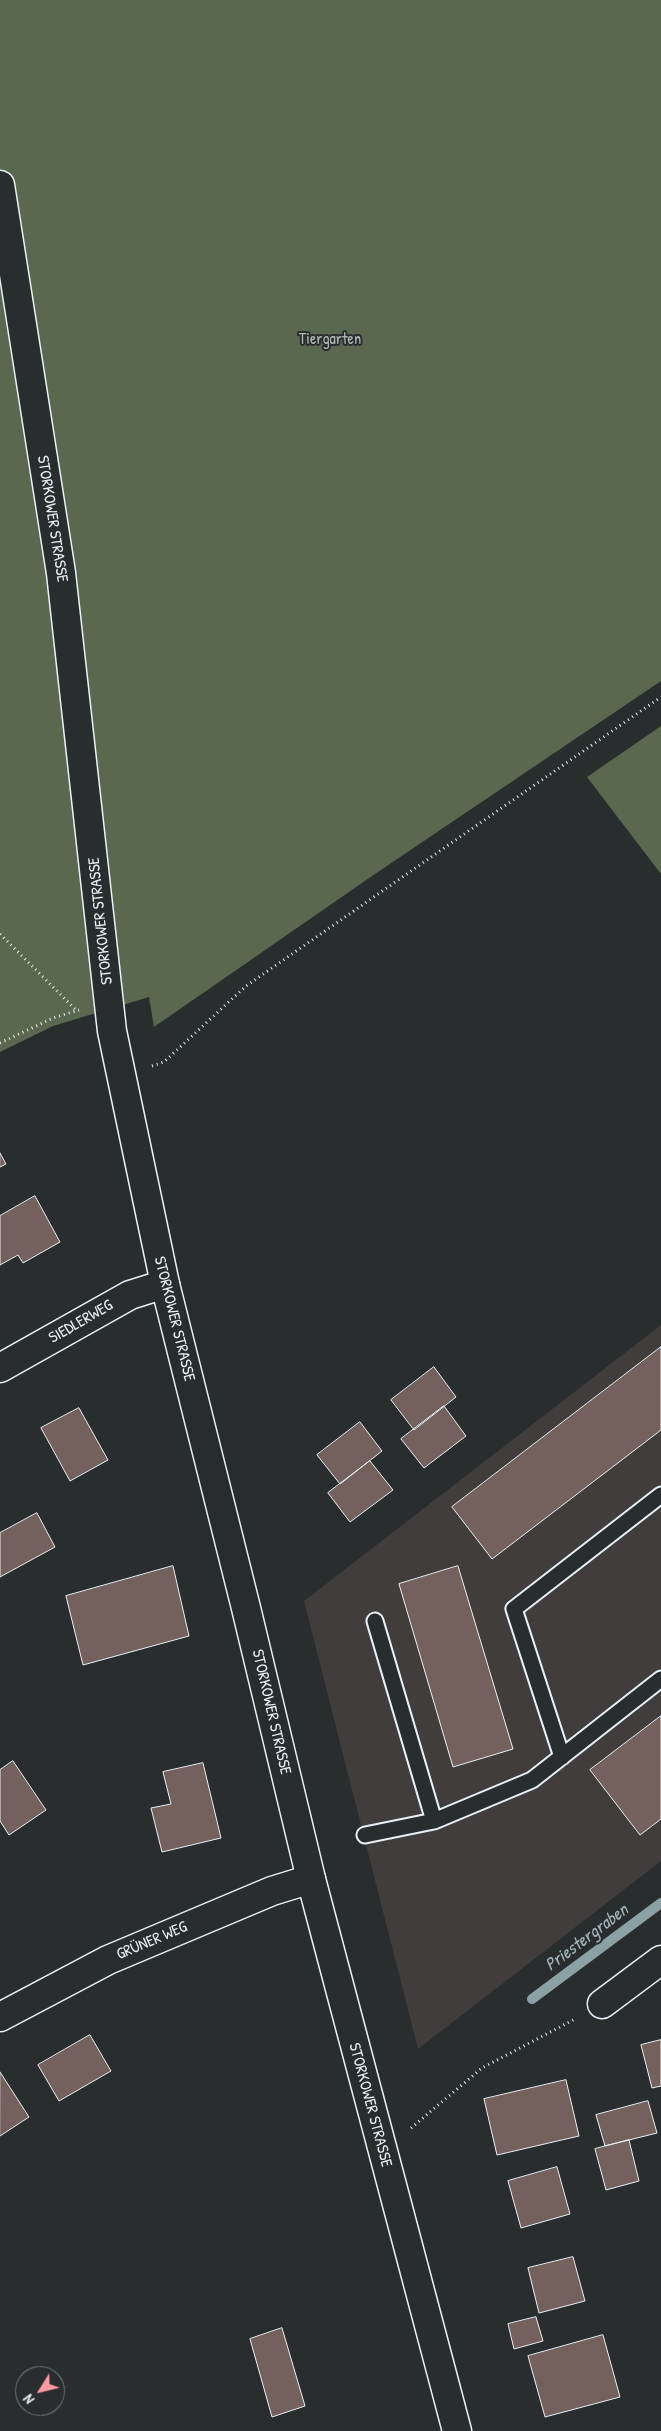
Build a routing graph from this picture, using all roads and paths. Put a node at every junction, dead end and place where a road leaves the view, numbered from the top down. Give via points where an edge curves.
1 (0, 185) edge
2 (661, 697) edge
3 (0, 934) edge
4 (109, 1005) junction
5 (76, 1010) junction
6 (0, 1043) edge
7 (120, 1078) junction
8 (165, 1284) junction
9 (0, 1368) edge
10 (661, 1495) edge
11 (375, 1621) dead end
12 (661, 1680) edge
13 (562, 1756) junction
14 (434, 1821) junction
15 (365, 1835) dead end
16 (310, 1879) junction
17 (661, 1961) edge
18 (602, 2004) joint
19 (0, 2017) edge
20 (382, 2152) junction
21 (457, 2431) edge

1 - 4 main road, STORKOWER STRASSE via 61,573
2 - 7 path via 246,986 164,1062
3 - 5 path
4 - 5 path
4 - 7 main road, STORKOWER STRASSE
5 - 6 path
7 - 8 main road, STORKOWER STRASSE
8 - 9 main road, SIEDLERWEG via 130,1294
8 - 16 main road, STORKOWER STRASSE
10 - 13 lane via 514,1609
11 - 14 lane
12 - 13 lane
13 - 14 lane via 532,1780
14 - 15 lane
16 - 19 main road, GRÜNER WEG via 254,1898 108,1960
16 - 20 main road, STORKOWER STRASSE
17 - 18 main road
18 - 20 path via 482,2068
20 - 21 main road, STORKOWER STRASSE

